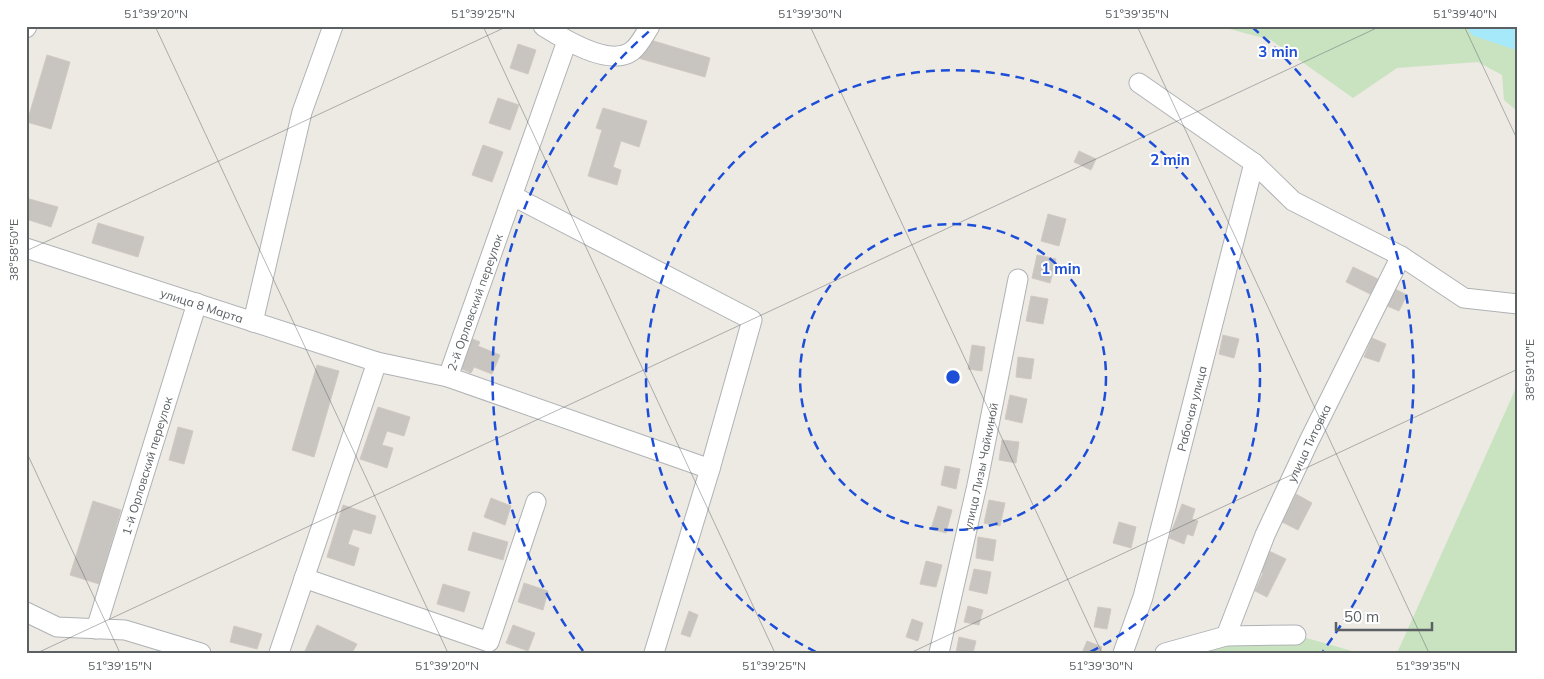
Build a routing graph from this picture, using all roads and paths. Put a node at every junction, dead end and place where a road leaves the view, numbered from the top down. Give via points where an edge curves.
1 (333, 26) edge
2 (542, 26) edge
3 (650, 26) edge
4 (567, 41) junction
5 (1140, 83) dead end
6 (1254, 163) junction
7 (513, 196) junction
8 (26, 248) edge
9 (1401, 256) junction
10 (1018, 280) dead end
11 (197, 303) junction
12 (1518, 304) edge
13 (252, 322) junction
14 (377, 362) junction
15 (448, 377) junction
16 (710, 469) junction
17 (536, 502) dead end
18 (304, 578) junction
19 (26, 612) edge
20 (96, 629) junction
21 (1226, 636) junction
22 (1296, 636) dead end
23 (201, 653) edge
24 (279, 653) edge
25 (654, 653) edge
26 (939, 653) edge
27 (1122, 653) edge
28 (1165, 653) edge

1 - 13 street via 302,112
2 - 4 street
3 - 4 street via 632,51 620,56 603,56
4 - 7 street, 2-й Орловский переулок
5 - 6 street
6 - 9 street via 1293,201
6 - 27 street, Рабочая улица via 1143,596
7 - 15 street, 2-й Орловский переулок
7 - 16 street via 752,320
8 - 11 street, улица 8 Марта
9 - 12 street via 1464,298
9 - 21 street, улица Титовка via 1264,536
10 - 26 street, улица Лизы Чайкиной
11 - 13 street, улица 8 Марта
11 - 20 street, 1-й Орловский переулок
13 - 14 street, улица 8 Марта
14 - 15 street, 2-й Орловский переулок
14 - 18 street
15 - 16 street
16 - 25 street
17 - 18 street via 489,642
18 - 24 street
19 - 20 street via 57,627
20 - 23 street via 125,630
21 - 22 street
21 - 28 street

